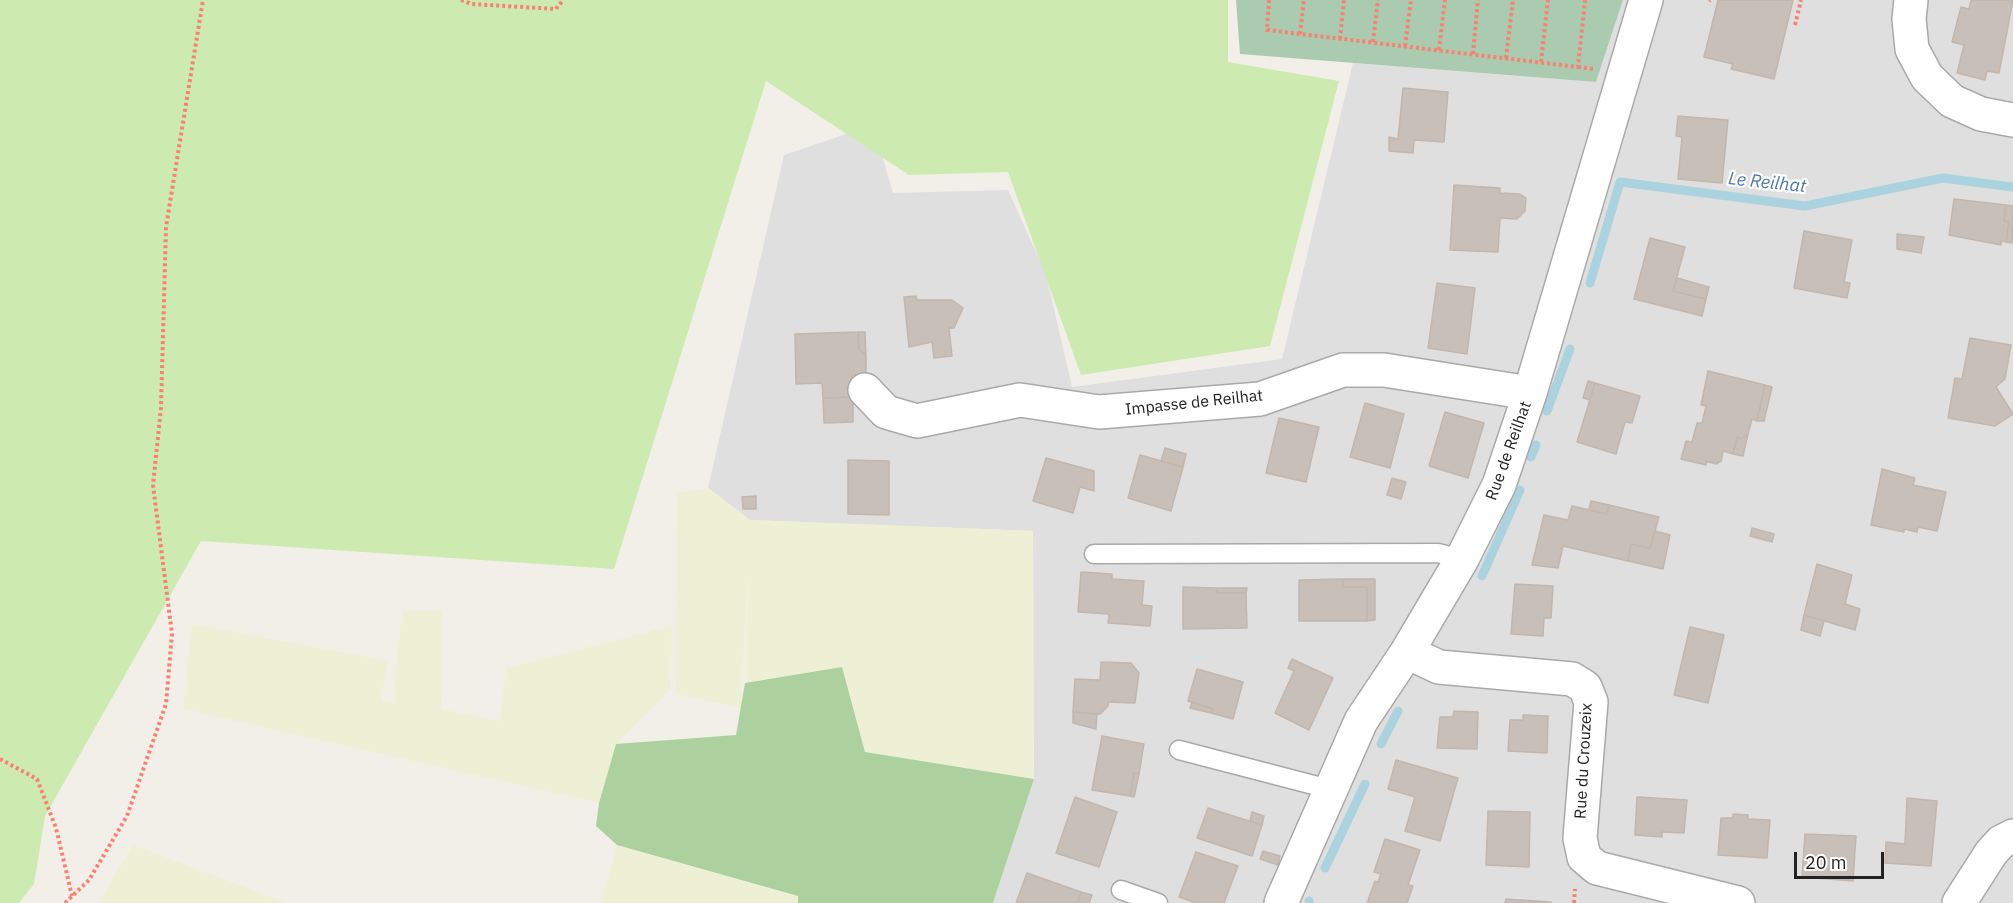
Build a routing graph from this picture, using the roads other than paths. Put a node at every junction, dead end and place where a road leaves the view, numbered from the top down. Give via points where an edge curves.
1 (1646, 0) edge
2 (1911, 0) edge
3 (2013, 120) edge
4 (865, 390) dead end
5 (1530, 393) junction
6 (1094, 554) dead end
7 (1462, 559) junction
8 (1407, 652) junction
9 (1179, 750) dead end
10 (1329, 789) junction
11 (2013, 836) edge
12 (1121, 890) dead end
13 (1158, 903) edge
14 (1281, 903) edge
15 (1738, 903) edge
16 (1959, 903) edge

1 - 5 street, Rue de Reilhat
2 - 3 street via 1912,49 1927,77 1952,101 1981,114
4 - 5 street, Impasse de Reilhat via 886,412 917,421 1020,400 1100,412 1260,399 1343,370 1384,370
5 - 7 street, Rue de Reilhat via 1500,484
6 - 7 lane via 1438,553
7 - 8 street, Rue de Reilhat
8 - 10 street, Rue de Reilhat via 1361,721
8 - 15 street, Rue du Crouzeix via 1439,667 1572,679 1585,687 1591,702 1580,838 1584,857 1597,868
9 - 10 lane
10 - 14 street, Rue de Reilhat
11 - 16 street via 1991,853
12 - 13 lane

